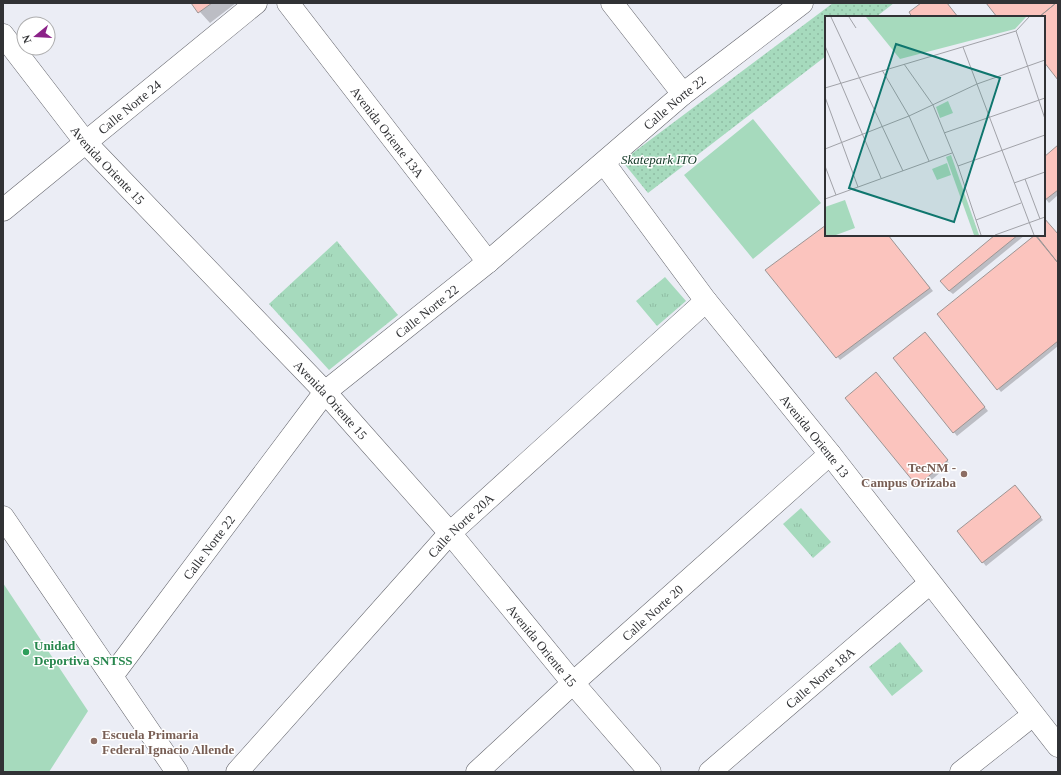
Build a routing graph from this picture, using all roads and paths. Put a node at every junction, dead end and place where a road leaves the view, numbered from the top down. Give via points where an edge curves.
1 (256, 3) edge
2 (288, 3) edge
3 (612, 3) edge
4 (802, 3) edge
5 (3, 35) edge
6 (683, 94) junction
7 (86, 143) junction
8 (604, 163) junction
9 (3, 210) edge
10 (488, 262) junction
11 (706, 301) junction
12 (325, 392) junction
13 (830, 454) junction
14 (3, 517) edge
15 (450, 533) junction
16 (930, 583) junction
17 (112, 676) junction
18 (573, 683) junction
19 (1033, 715) junction
20 (1058, 746) edge
21 (177, 772) edge
22 (237, 772) edge
23 (477, 772) edge
24 (650, 772) edge
25 (710, 772) edge
26 (961, 772) edge

1 - 7 street, Calle Norte 24
2 - 10 street, Avenida Oriente 13A
3 - 6 street
4 - 6 street, Calle Norte 22
5 - 7 street, Avenida Oriente 15
6 - 8 street, Calle Norte 22
7 - 9 street, Calle Norte 24
7 - 12 street, Avenida Oriente 15
8 - 10 street, Calle Norte 22
8 - 11 street, Avenida Oriente 13
10 - 12 street, Calle Norte 22
11 - 13 street, Avenida Oriente 13
11 - 15 street, Calle Norte 20A
12 - 15 street, Avenida Oriente 15
12 - 17 street, Calle Norte 22
13 - 16 street, Avenida Oriente 13
13 - 18 street, Calle Norte 20
14 - 17 street
15 - 18 street, Avenida Oriente 15
15 - 22 street, Calle Norte 20A
16 - 19 street, Avenida Oriente 13
16 - 25 street, Calle Norte 18A
17 - 21 street
18 - 23 street, Calle Norte 20
18 - 24 street, Avenida Oriente 15
19 - 20 street, Avenida Oriente 13
19 - 26 street

